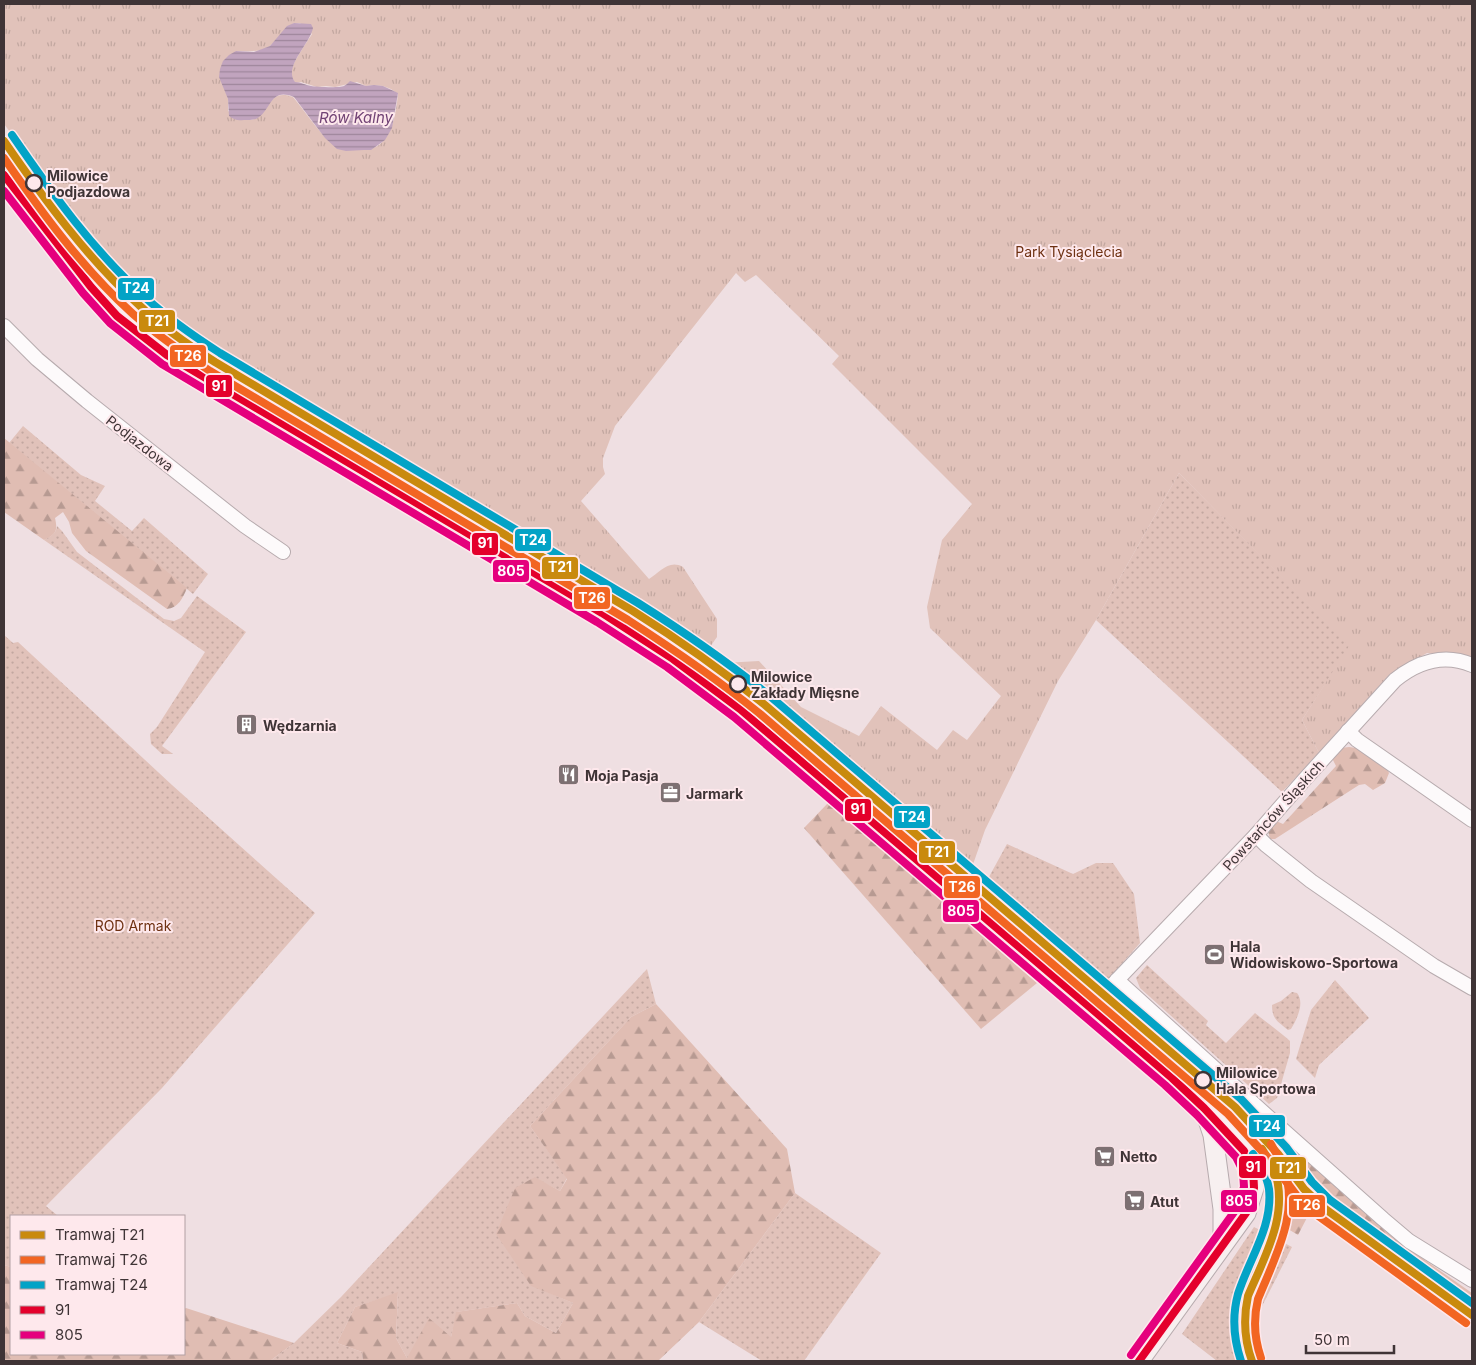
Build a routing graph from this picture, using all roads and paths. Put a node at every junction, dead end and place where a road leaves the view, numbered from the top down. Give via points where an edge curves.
1 (4, 175) edge
2 (4, 326) edge
3 (283, 552) dead end
4 (1472, 665) edge
5 (1348, 731) junction
6 (1472, 820) edge
7 (1256, 835) junction
8 (1117, 980) junction
9 (1472, 988) edge
10 (1092, 1009) junction
11 (1204, 1108) junction
12 (1216, 1253) junction
13 (1472, 1280) edge
14 (1139, 1361) edge

1 - 10 street via 91,287 130,327 175,360 602,613 673,659 755,721
2 - 3 street, Podjazdowa via 37,359 87,400
4 - 5 street, Powstańców Śląskich via 1441,660 1408,669
5 - 6 street
5 - 7 street, Powstańców Śląskich
7 - 8 street, Powstańców Śląskich
7 - 9 street via 1311,880 1434,966
8 - 10 street, Powstańców Śląskich
8 - 13 street via 1409,1241
10 - 11 street
11 - 12 street via 1213,1135 1223,1209 1223,1235
11 - 12 street via 1244,1151 1253,1168 1254,1188 1246,1213
12 - 14 street

